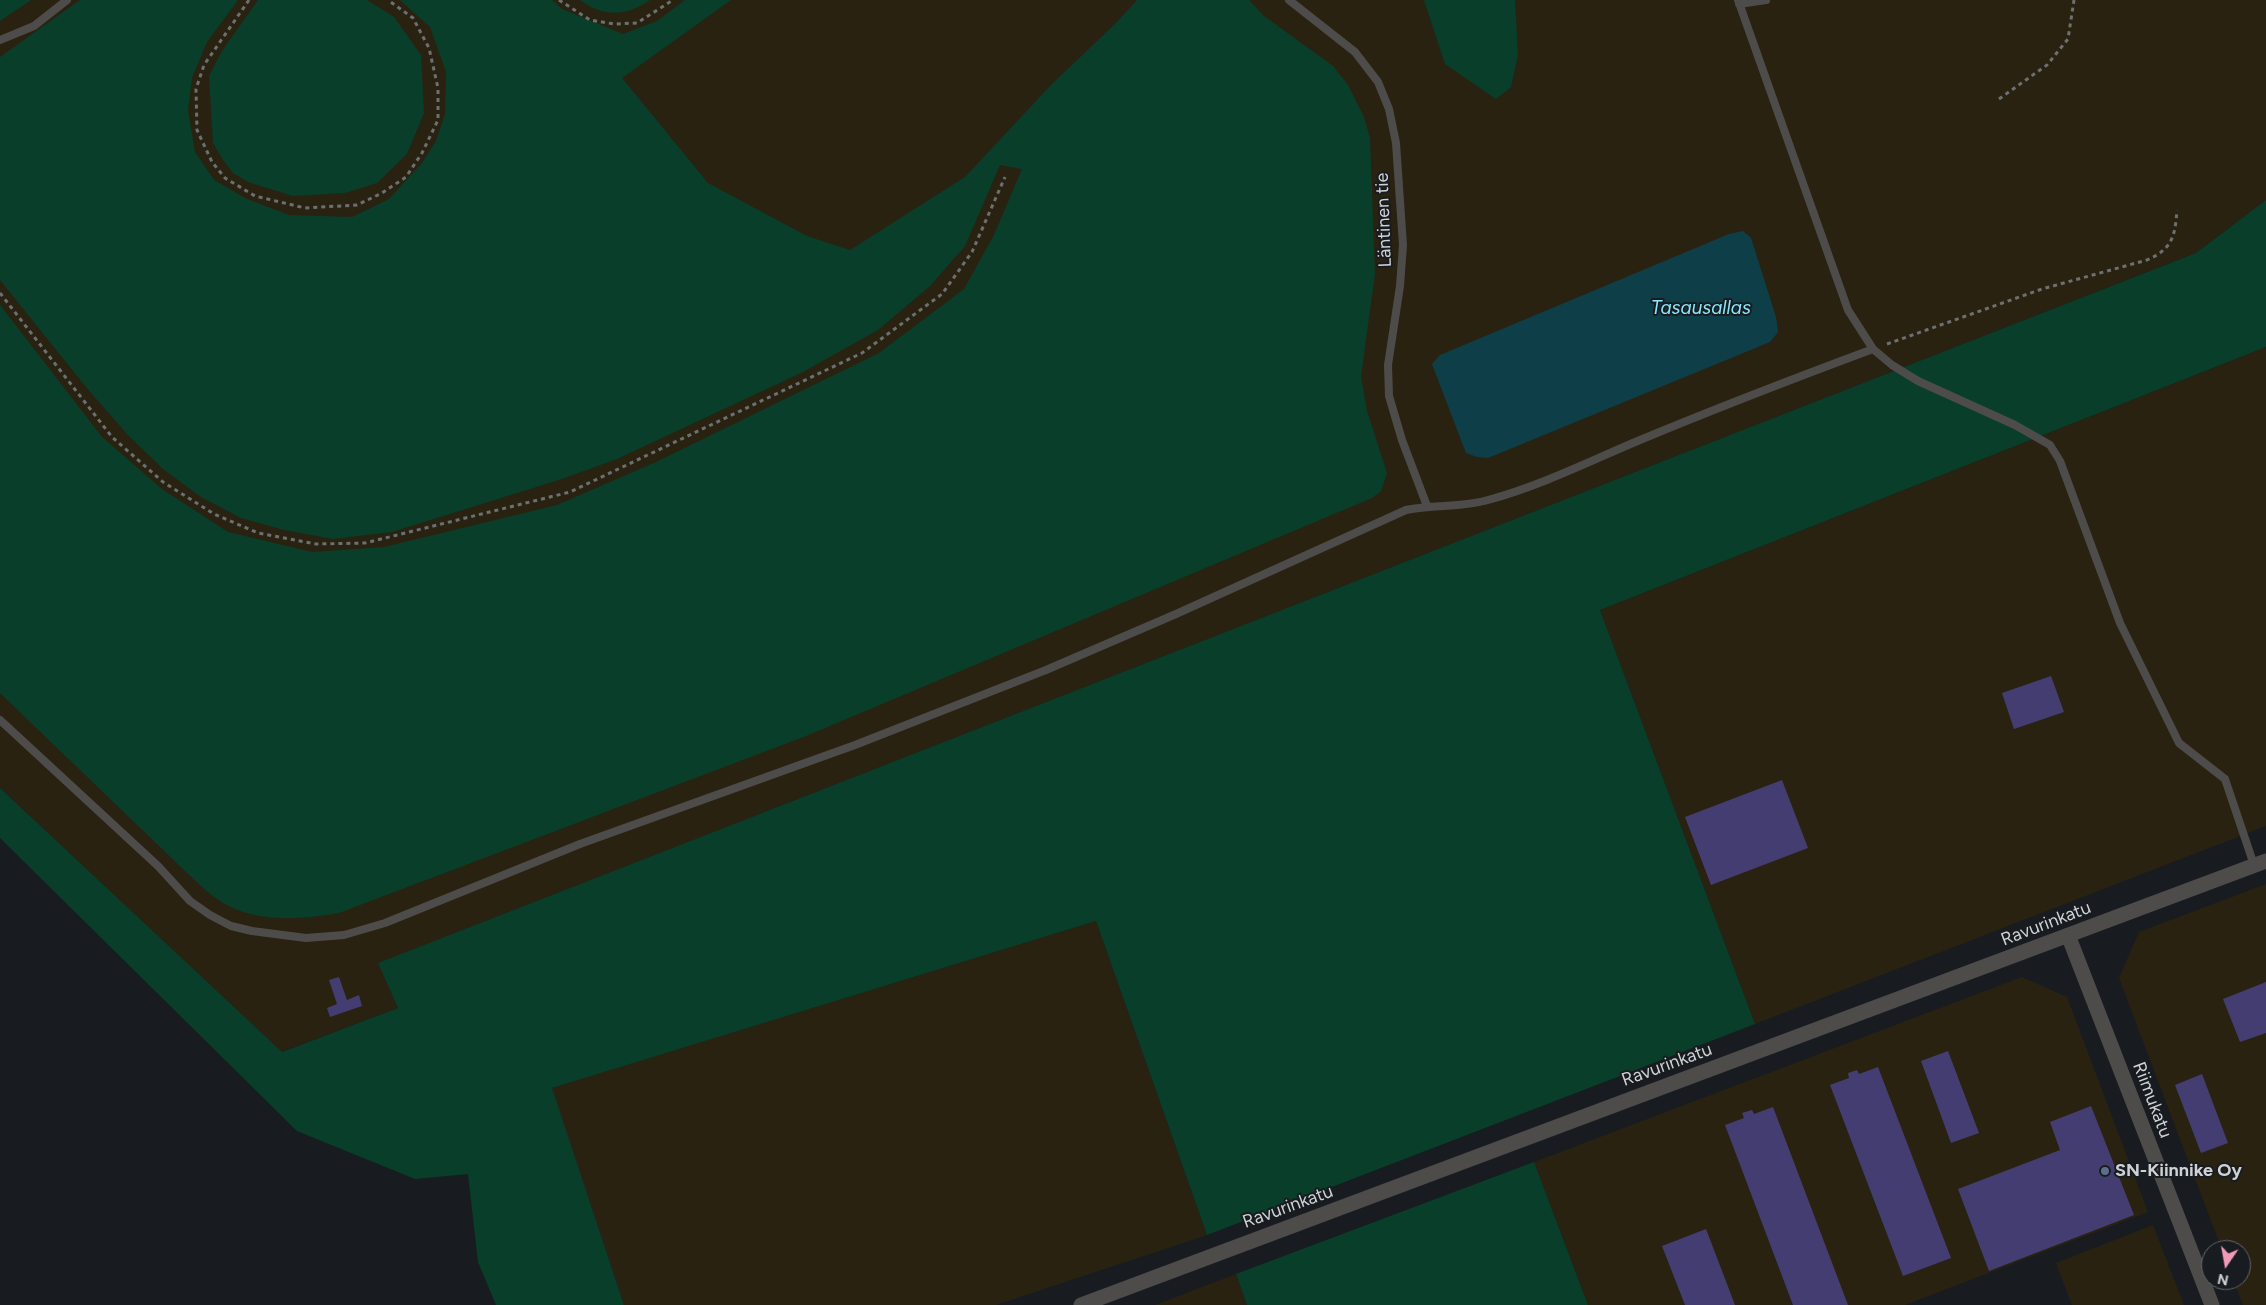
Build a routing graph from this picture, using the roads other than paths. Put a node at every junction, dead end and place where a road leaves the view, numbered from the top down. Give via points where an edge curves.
1 (67, 0) edge
2 (1289, 0) edge
3 (1766, 0) edge
4 (1738, 2) edge
5 (0, 40) edge
6 (1873, 349) junction
7 (1427, 506) junction
8 (0, 720) edge
9 (2260, 863) edge
10 (2068, 936) junction
11 (1081, 1305) edge
12 (2212, 1305) edge

1 - 5 lane via 34,26
2 - 7 lane, Läntinen tie via 1355,52 1378,82 1389,109 1396,143 1403,245 1388,365 1389,396
3 - 4 lane
4 - 6 lane via 1848,310
6 - 7 lane via 1490,500 1467,506
6 - 9 lane via 1918,380 2050,445 2060,461 2129,640 2179,743 2225,779
7 - 8 lane via 1406,510 1037,674 855,745 580,844 385,923 344,935 306,938 252,931 231,926 210,915 190,901 158,866
9 - 10 street, Ravurinkatu
10 - 11 street, Ravurinkatu
10 - 12 street, Riimukatu

